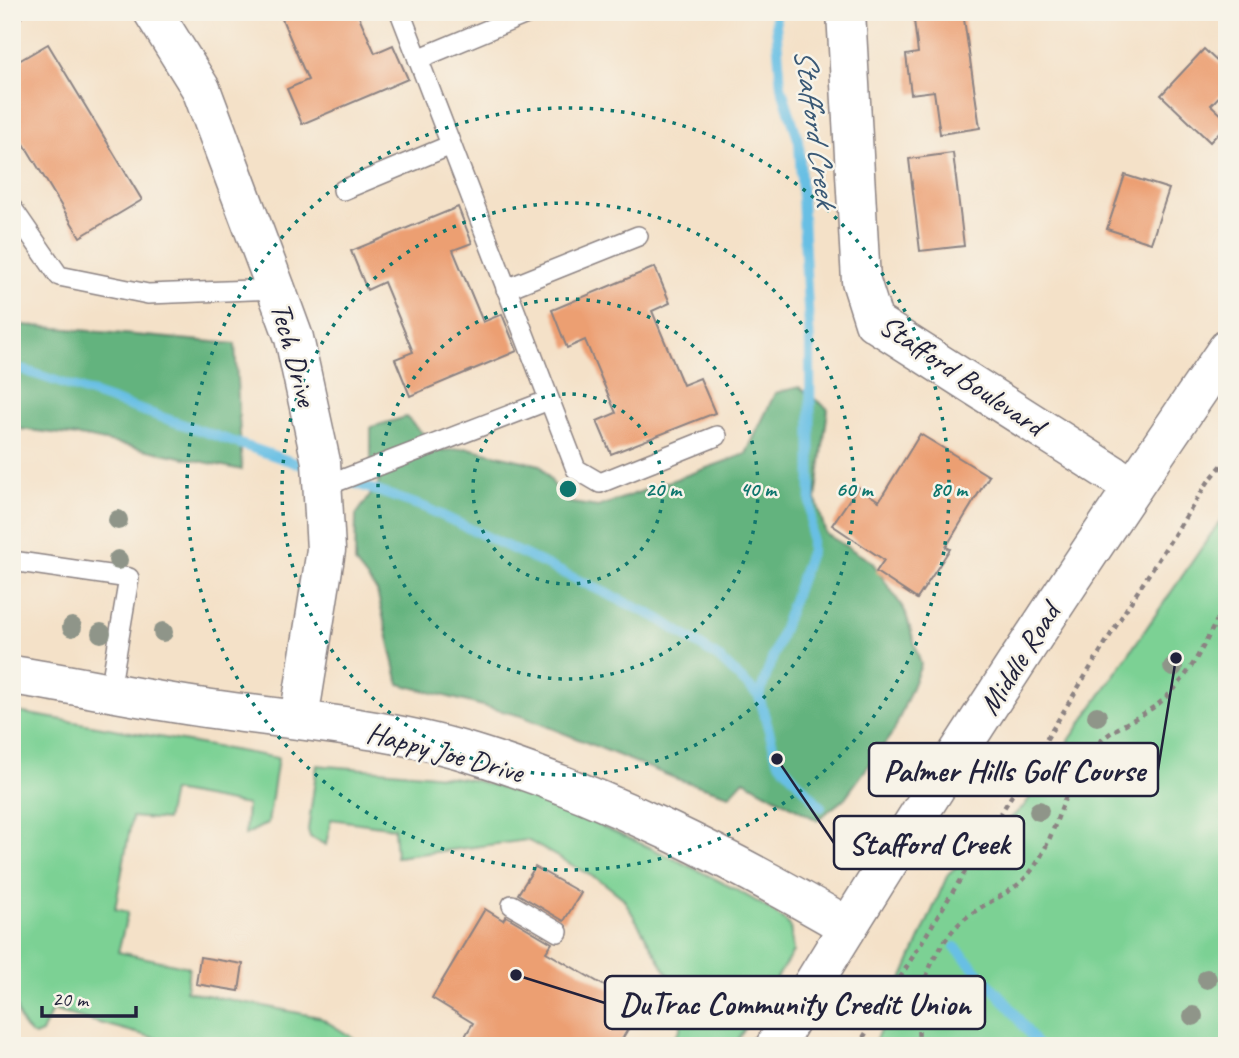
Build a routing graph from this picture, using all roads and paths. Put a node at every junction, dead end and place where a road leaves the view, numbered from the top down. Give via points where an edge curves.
1 (153, 12) edge
2 (400, 12) edge
3 (531, 12) edge
4 (846, 12) edge
5 (418, 59) junction
6 (451, 145) junction
7 (342, 190) dead end
8 (12, 208) edge
9 (638, 236) dead end
10 (276, 289) junction
11 (506, 289) junction
12 (1227, 349) edge
13 (549, 400) junction
14 (717, 436) dead end
15 (1227, 459) edge
16 (323, 486) junction
17 (1133, 487) junction
18 (12, 561) edge
19 (1227, 603) edge
20 (12, 675) edge
21 (110, 691) junction
22 (299, 719) junction
23 (512, 905) dead end
24 (848, 926) junction
25 (558, 932) dead end
26 (775, 1046) edge
27 (858, 1046) edge
28 (918, 1046) edge

1 - 10 street, Tech Drive via 201,89
2 - 5 lane
3 - 5 lane
4 - 17 street, Stafford Boulevard via 861,281 874,323
5 - 6 lane
6 - 7 lane
6 - 11 lane
8 - 10 lane via 58,276 148,294
9 - 11 lane
10 - 16 street, Tech Drive via 293,338
11 - 13 lane
12 - 17 street, Middle Road
13 - 14 lane via 576,469 600,483
13 - 16 lane
15 - 27 path via 1126,608
16 - 22 street, Tech Drive via 326,550
17 - 24 street, Middle Road
18 - 21 lane via 129,579
19 - 28 path via 1183,680 1162,701 1120,727 1074,775 1039,859 1025,878 969,914 949,935 923,983
20 - 21 street, Happy Joe Drive
21 - 22 street, Happy Joe Drive
22 - 24 street, Happy Joe Drive via 476,754 559,784 669,830
23 - 25 lane
24 - 26 street, Middle Road

